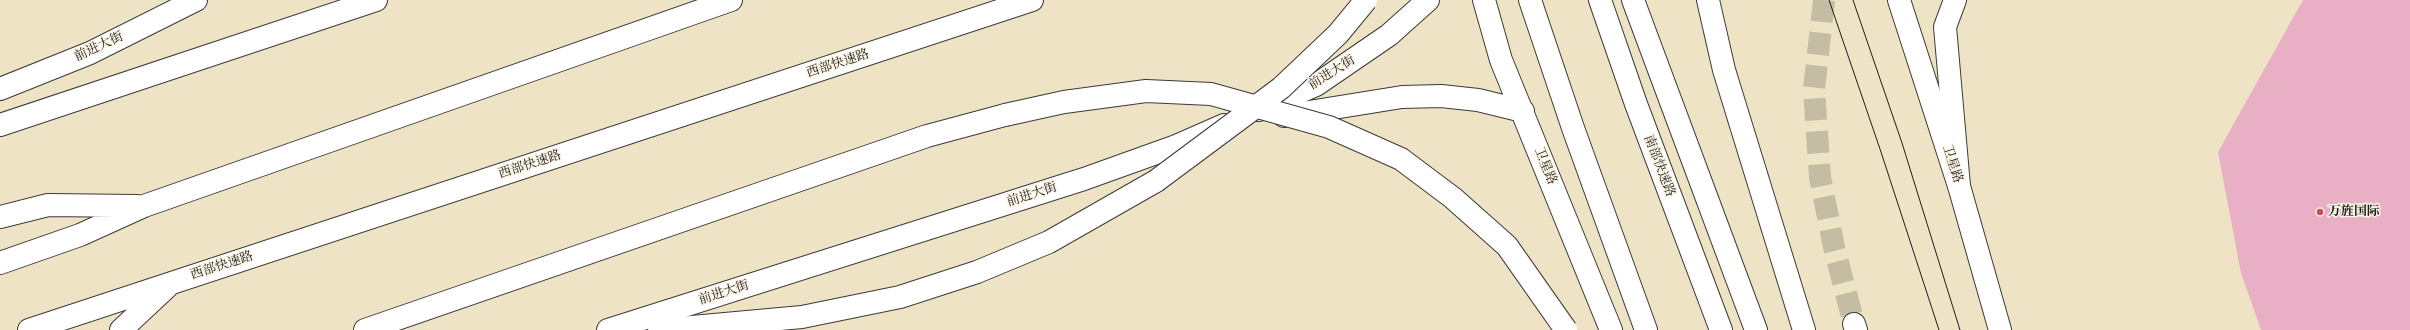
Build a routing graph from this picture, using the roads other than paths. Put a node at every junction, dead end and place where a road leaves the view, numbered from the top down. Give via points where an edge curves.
1 (196, 0) edge
2 (376, 0) edge
3 (731, 0) edge
4 (1032, 0) edge
5 (1366, 0) edge
6 (1428, 0) edge
7 (1484, 0) edge
8 (1530, 0) edge
9 (1600, 0) edge
10 (1633, 0) edge
11 (1708, 0) edge
12 (1899, 0) edge
13 (1955, 0) edge
14 (0, 89) edge
15 (1523, 111) junction
16 (0, 125) edge
17 (1223, 126) junction
18 (1959, 186) junction
19 (144, 206) junction
20 (0, 217) edge
21 (0, 263) edge
22 (172, 283) junction
23 (28, 330) edge
24 (120, 330) edge
25 (365, 330) edge
26 (608, 330) edge
27 (659, 330) edge
28 (1566, 330) edge
29 (1611, 330) edge
30 (1646, 330) edge
31 (1721, 330) edge
32 (1756, 330) edge
33 (1804, 330) edge
34 (2000, 330) edge

1 - 14 main road, 前进大街 via 90,53
2 - 16 main road
3 - 19 main road
4 - 22 main road, 西部快速路
5 - 27 main road, bridge via 1338,34 1281,88 1192,156 1156,181 1049,242 977,272 900,297 802,317
6 - 17 main road, 前进大街 via 1389,35 1316,85
7 - 15 main road, 卫星路 via 1502,60
8 - 30 main road via 1575,136
9 - 31 main road, 南部快速路 via 1636,104
10 - 32 main road
11 - 33 main road via 1724,70
12 - 18 main road, 卫星路
13 - 18 main road via 1945,28
15 - 17 main road via 1478,100 1441,96 1402,97
15 - 29 main road, 卫星路
17 - 26 main road, 前进大街 via 1084,179
18 - 34 main road, 卫星路
19 - 20 main road via 48,205
19 - 21 main road via 80,235
22 - 23 main road, 西部快速路
22 - 24 main road
25 - 28 main road, bridge via 927,136 1064,102 1146,91 1211,94 1329,127 1401,159 1453,198 1507,246

